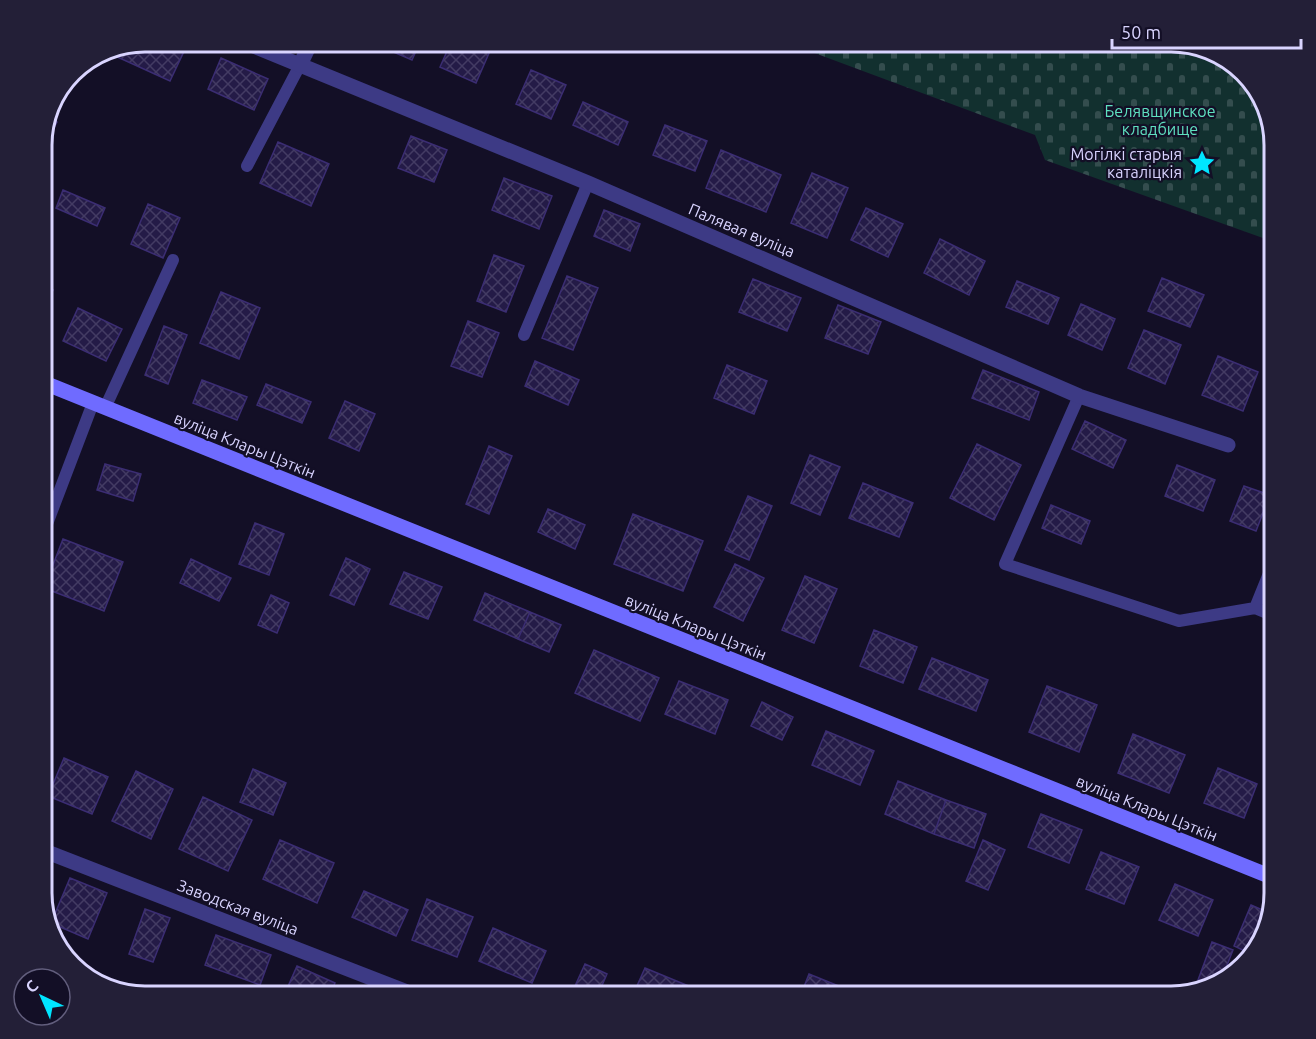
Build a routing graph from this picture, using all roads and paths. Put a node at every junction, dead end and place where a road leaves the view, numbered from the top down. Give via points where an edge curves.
1 (271, 53) edge
2 (306, 53) edge
3 (300, 65) junction
4 (247, 166) dead end
5 (588, 183) junction
6 (173, 260) dead end
7 (524, 335) dead end
8 (53, 387) edge
9 (1079, 396) junction
10 (99, 406) junction
11 (1228, 445) dead end
12 (53, 512) edge
13 (1264, 586) edge
14 (1255, 608) junction
15 (1264, 612) edge
16 (53, 854) edge
17 (1264, 875) edge
18 (392, 986) edge

1 - 3 street, Палявая вуліца
2 - 3 street
3 - 4 lane
3 - 5 street, Палявая вуліца
5 - 7 lane
5 - 9 street, Палявая вуліца
6 - 10 lane
8 - 10 street, вуліца Клары Цэткін
9 - 11 street, Палявая вуліца
9 - 14 lane via 1005,564 1179,621
10 - 12 lane
10 - 17 street, вуліца Клары Цэткін
13 - 14 lane
14 - 15 lane
16 - 18 street, Заводская вуліца

